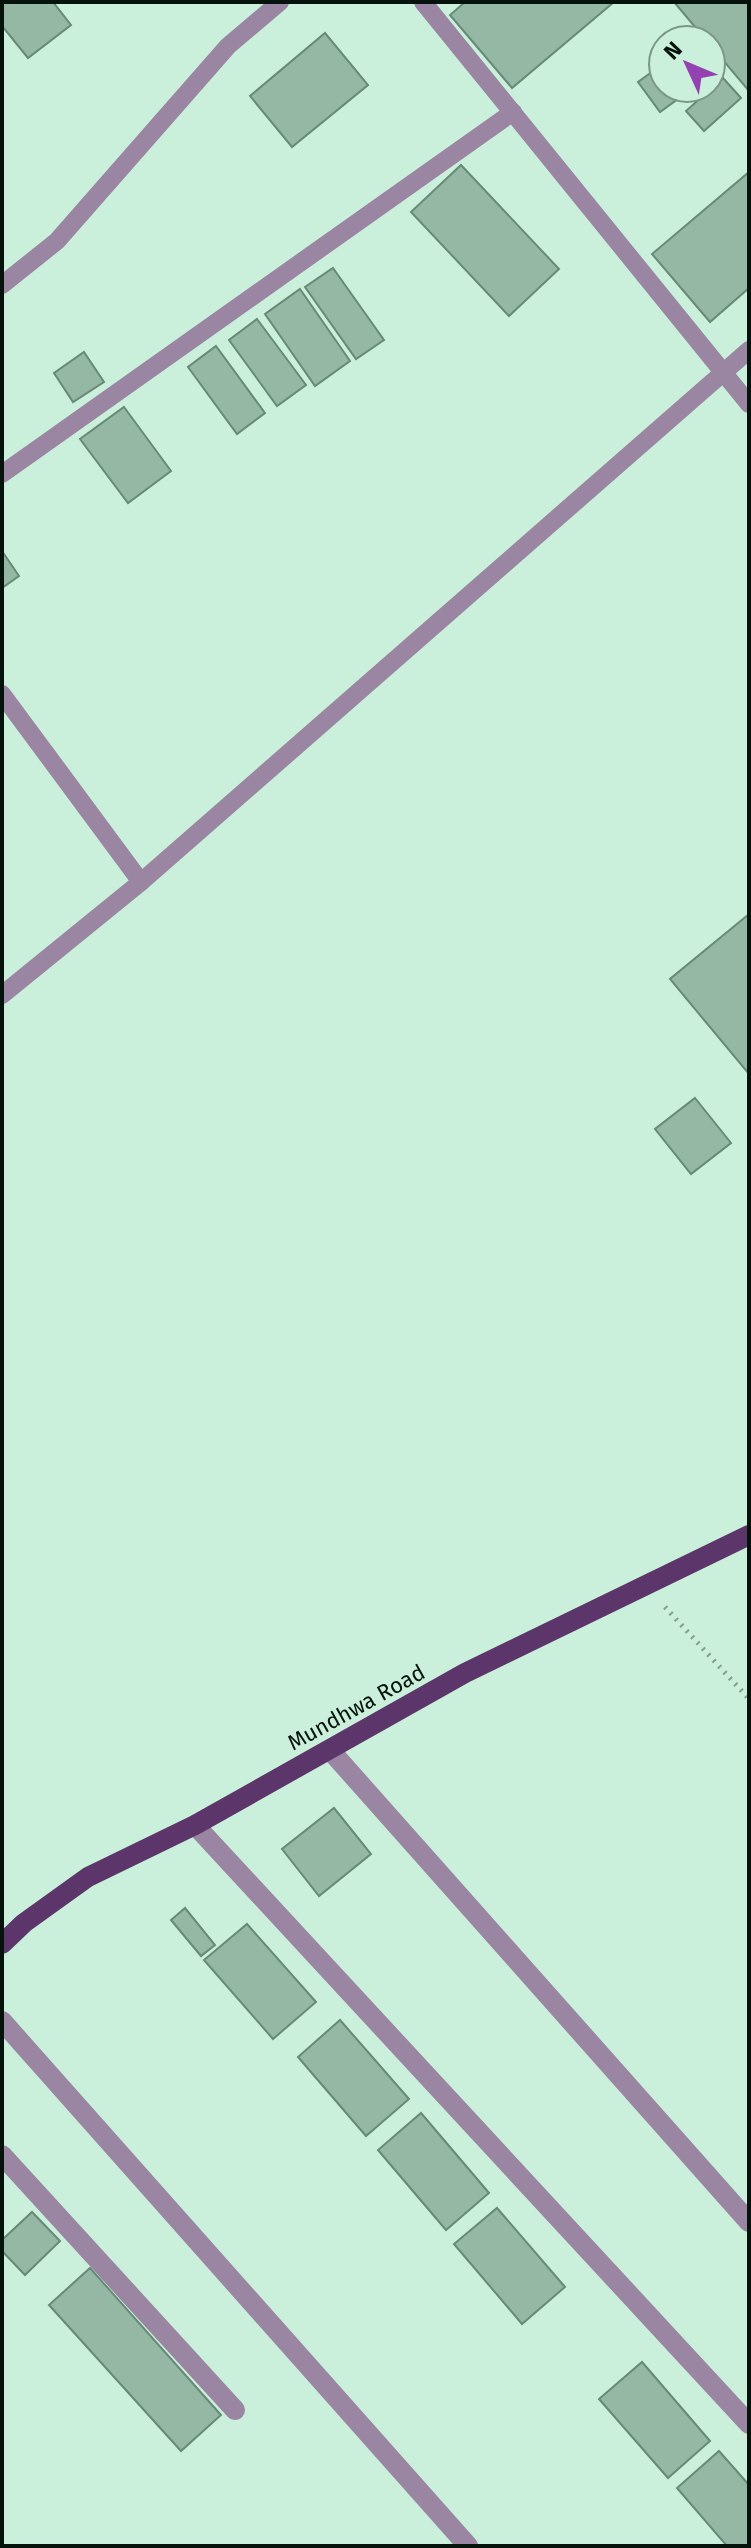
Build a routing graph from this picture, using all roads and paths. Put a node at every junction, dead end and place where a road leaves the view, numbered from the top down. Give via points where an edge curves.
1 (280, 2) edge
2 (423, 2) edge
3 (513, 112) junction
4 (2, 285) edge
5 (749, 350) edge
6 (722, 373) junction
7 (749, 404) edge
8 (2, 474) edge
9 (2, 694) edge
10 (141, 882) junction
11 (2, 995) edge
12 (749, 1535) edge
13 (645, 1586) junction
14 (749, 1699) edge
15 (330, 1750) junction
16 (195, 1825) junction
17 (2, 1944) edge
18 (2, 2021) edge
19 (2, 2155) edge
20 (749, 2222) edge
21 (235, 2410) dead end
22 (749, 2424) edge
23 (468, 2546) edge

1 - 4 lane via 228,46 57,241
2 - 3 lane
3 - 6 lane
3 - 8 lane
5 - 6 lane
6 - 7 lane
6 - 10 lane
9 - 10 lane
10 - 11 lane
12 - 13 main road, Mundhwa Road
13 - 14 path
13 - 15 main road, Mundhwa Road via 465,1673
15 - 16 main road, Mundhwa Road
15 - 20 street
16 - 17 main road, Mundhwa Road via 88,1877
16 - 22 street
18 - 23 street
19 - 21 street

